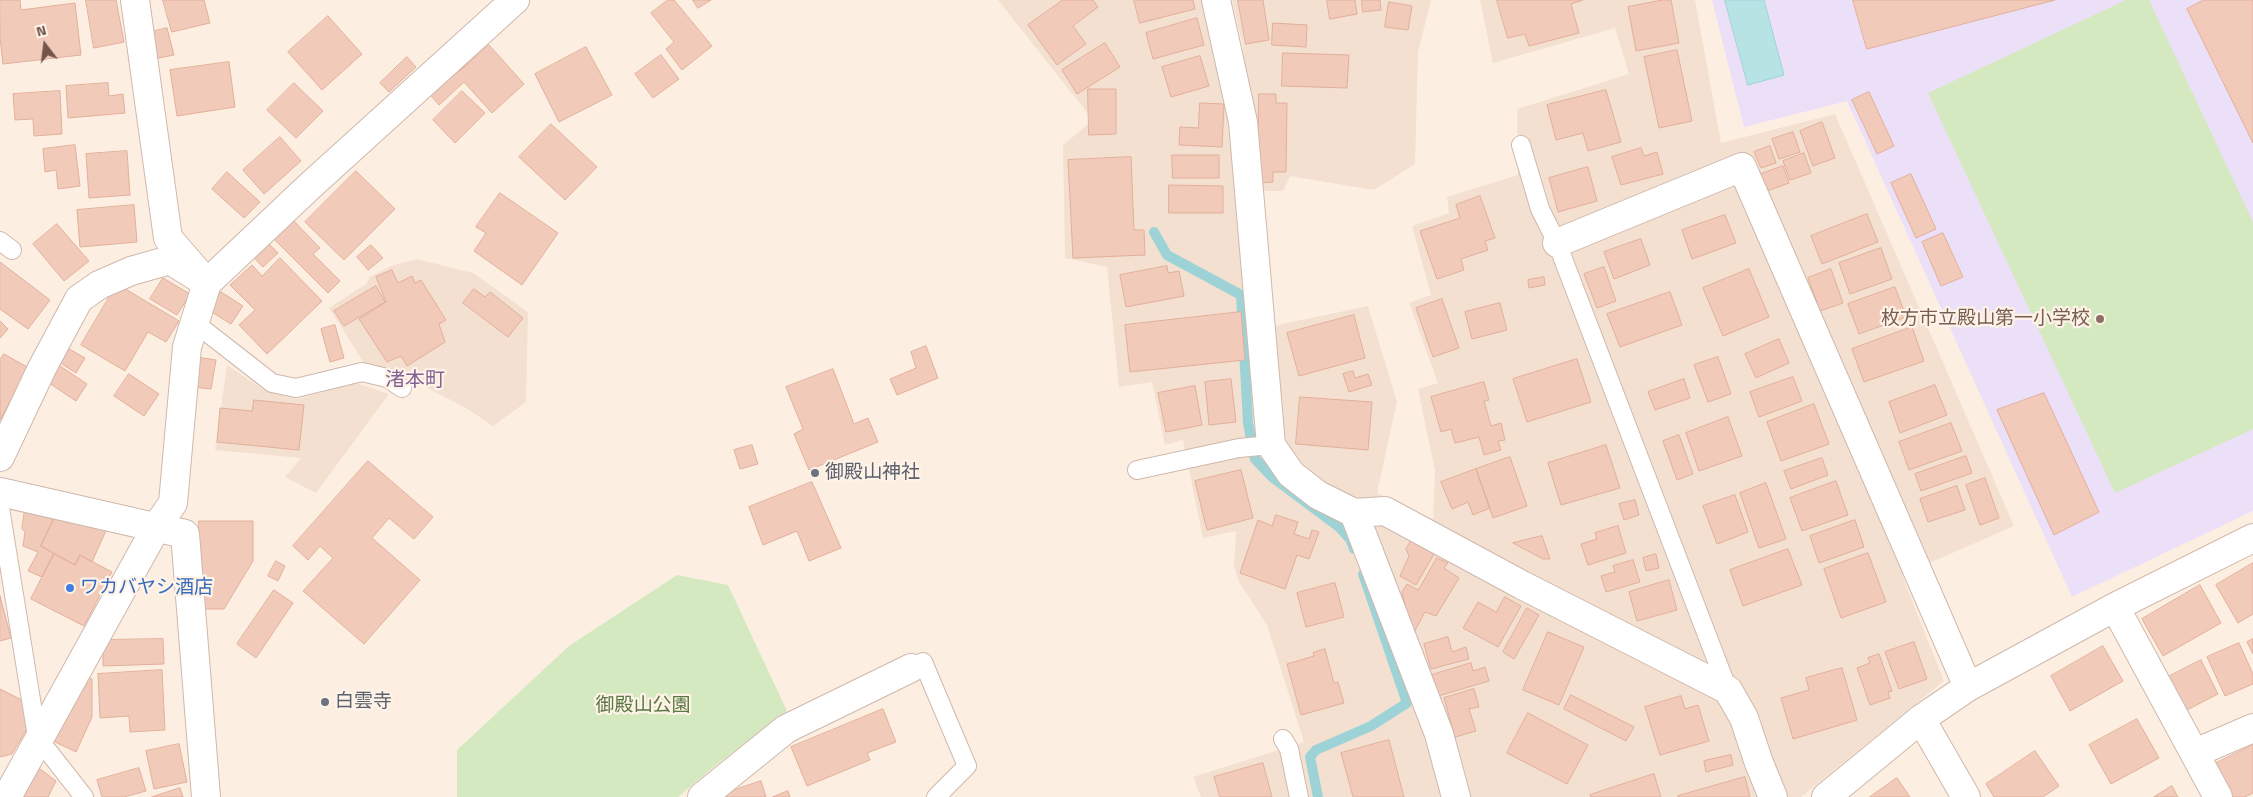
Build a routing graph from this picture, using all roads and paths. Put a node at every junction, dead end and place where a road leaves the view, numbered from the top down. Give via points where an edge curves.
1 (135, 0) edge
2 (516, 0) edge
3 (1216, 0) edge
4 (1521, 145) dead end
5 (1557, 243) junction
6 (207, 283) junction
7 (195, 323) junction
8 (402, 388) dead end
9 (1271, 445) junction
10 (0, 457) edge
11 (1137, 470) dead end
12 (0, 492) edge
13 (0, 508) edge
14 (1354, 513) junction
15 (157, 526) junction
16 (2253, 538) edge
17 (2115, 607) junction
18 (911, 668) joint
19 (1968, 687) junction
20 (1728, 690) junction
21 (1921, 719) junction
22 (2253, 728) edge
23 (1283, 740) dead end
24 (38, 743) junction
25 (2195, 753) junction
26 (7, 787) edge
27 (84, 797) edge
28 (206, 797) edge
29 (702, 797) edge
30 (936, 797) edge
31 (1299, 797) edge
32 (1456, 797) edge
33 (1773, 797) edge
34 (1826, 797) edge
35 (1966, 797) edge
36 (2218, 797) edge

1 - 6 street via 168,238
2 - 6 street
3 - 9 street via 1243,122
4 - 5 lane via 1540,209
5 - 19 street via 1742,167
5 - 20 lane
6 - 7 street
6 - 10 street via 170,260 130,271 99,285 80,299 42,368
7 - 8 lane via 272,383 296,388 362,372 387,378
7 - 15 street via 188,348 174,503
9 - 11 lane via 1239,448
9 - 14 street via 1291,474 1318,495
12 - 15 street
13 - 24 lane
14 - 20 street via 1385,511
14 - 32 street via 1439,734
15 - 24 street
15 - 28 street via 185,534
16 - 17 street
17 - 19 street
17 - 25 street
18 - 29 street via 786,729
18 - 30 lane via 923,662 967,766
19 - 21 street
20 - 33 street via 1744,718
21 - 34 street
21 - 35 street
22 - 25 street
23 - 31 lane via 1289,749
24 - 26 street
24 - 27 lane via 48,750
25 - 36 street

